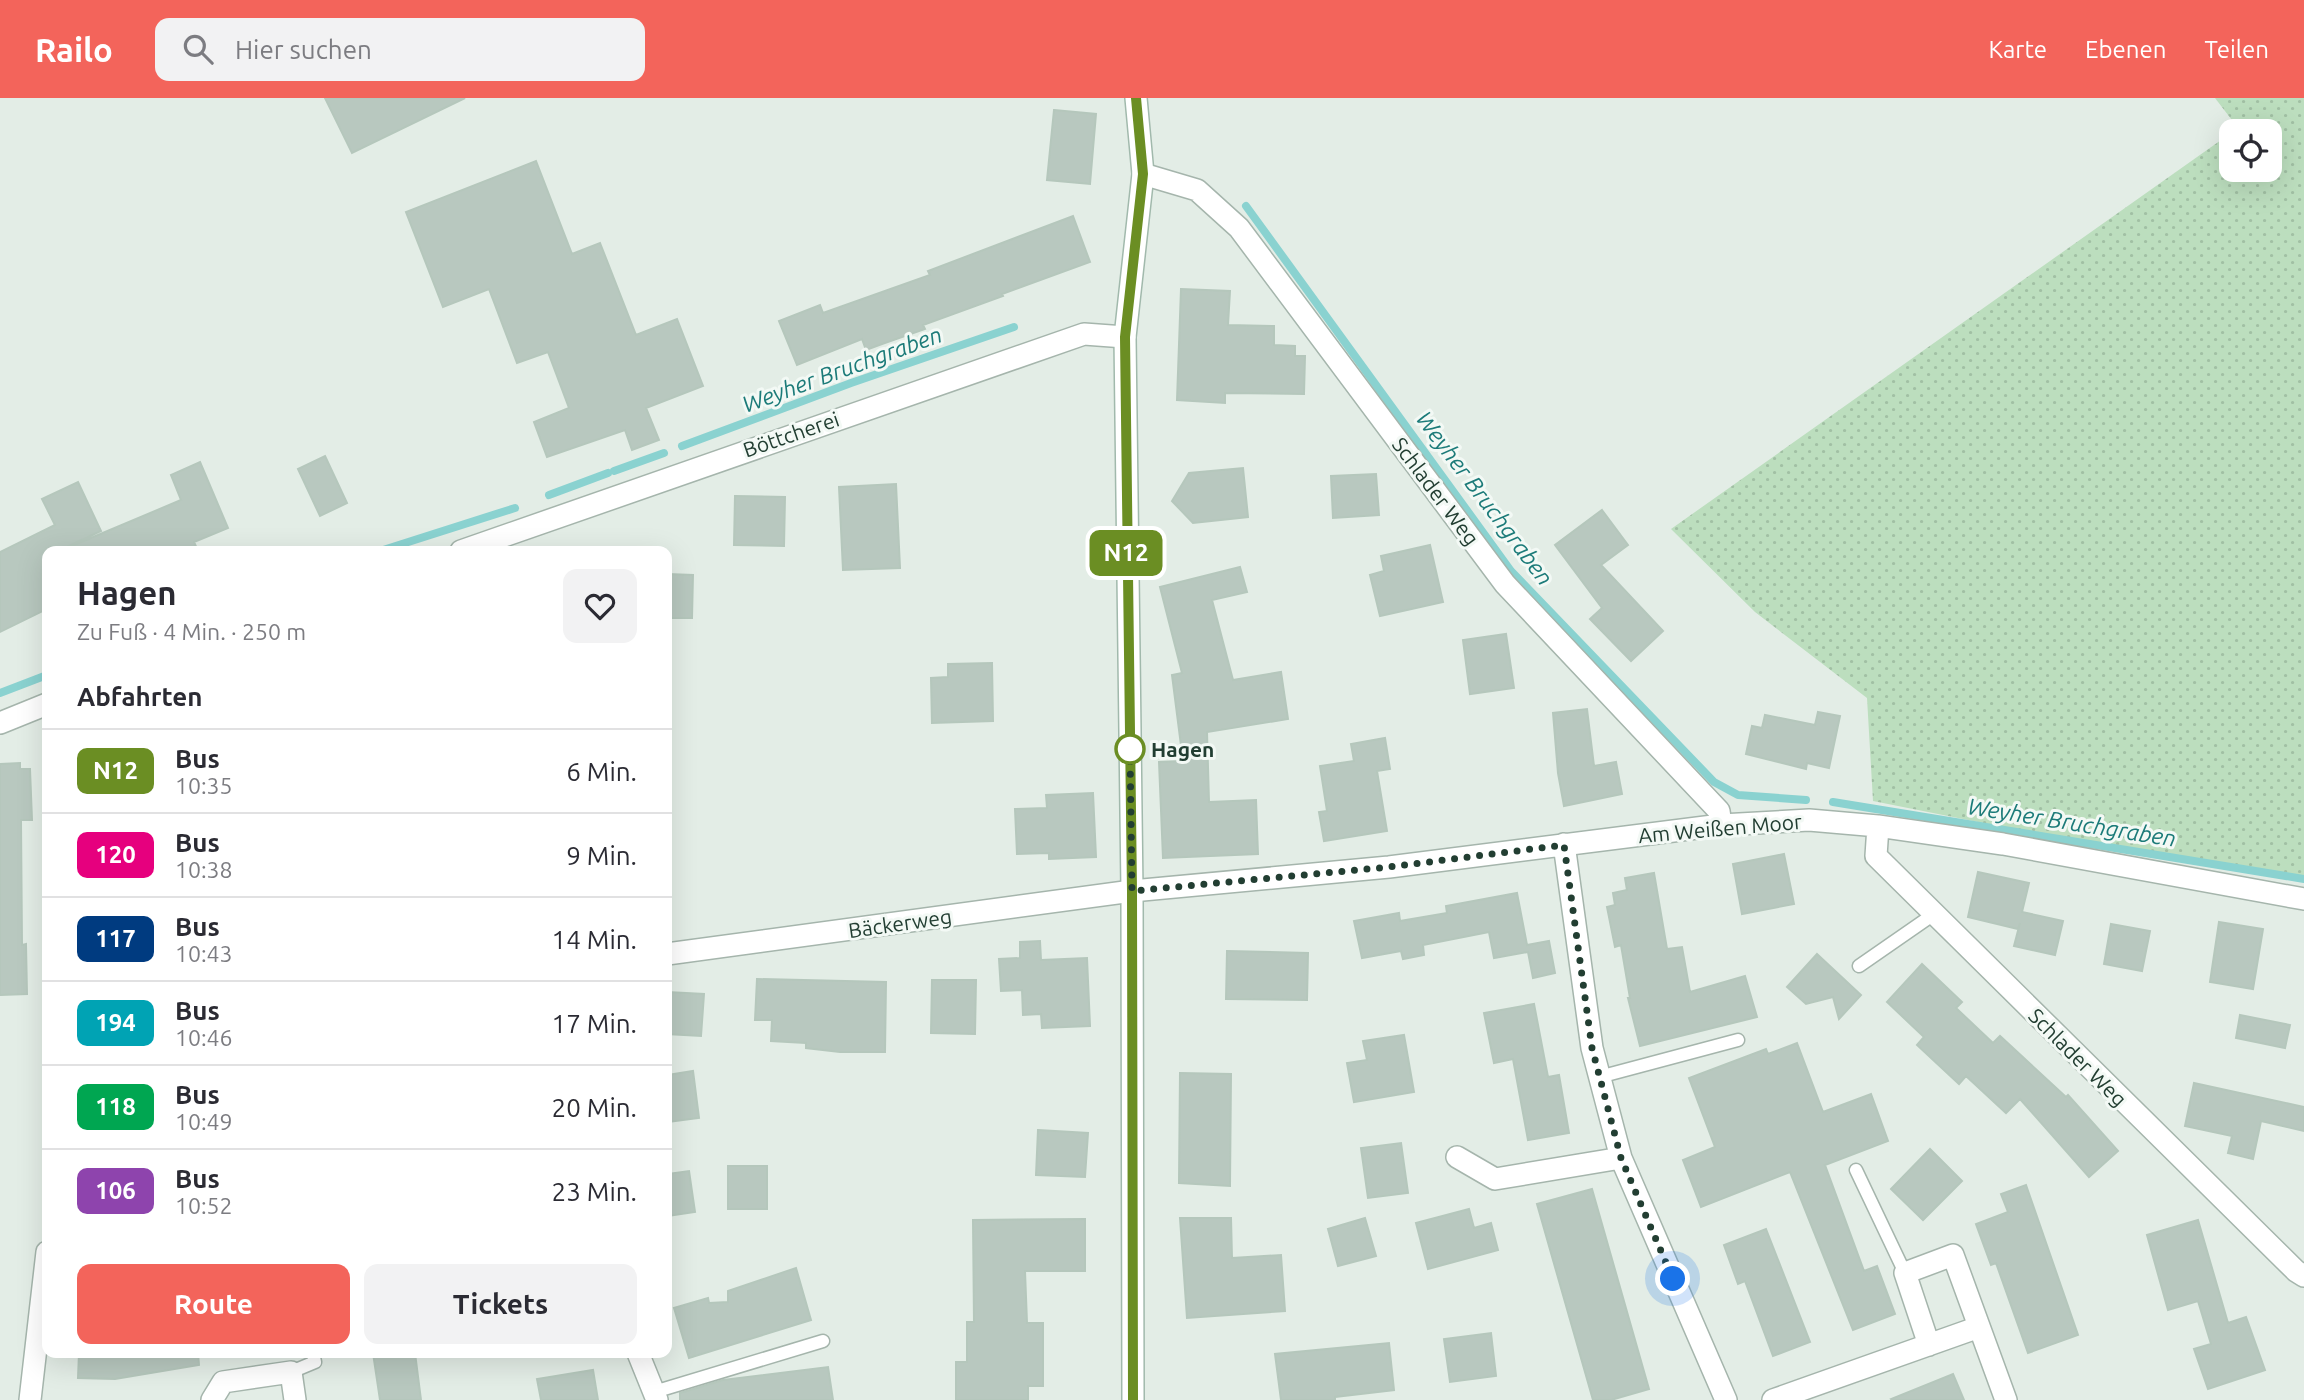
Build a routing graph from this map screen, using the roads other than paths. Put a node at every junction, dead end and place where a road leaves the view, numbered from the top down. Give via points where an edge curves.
1 (1136, 98) edge
2 (1143, 174) junction
3 (1125, 337) junction
4 (475, 546) edge
5 (42, 706) edge
6 (0, 723) edge
7 (1721, 825) junction
8 (1878, 826) junction
9 (1564, 845) junction
10 (1132, 891) junction
11 (2304, 899) edge
12 (1934, 914) junction
13 (672, 953) edge
14 (1859, 966) dead end
15 (1738, 1040) dead end
16 (1600, 1077) junction
17 (1457, 1157) dead end
18 (1621, 1158) junction
19 (1856, 1170) dead end
20 (1905, 1273) junction
21 (2304, 1276) edge
22 (42, 1296) edge
23 (1979, 1327) junction
24 (823, 1342) dead end
25 (1929, 1345) junction
26 (314, 1358) edge
27 (640, 1358) edge
28 (290, 1372) junction
29 (656, 1396) edge
30 (30, 1400) edge
31 (212, 1400) edge
32 (295, 1400) edge
33 (1133, 1400) edge
34 (1726, 1400) edge
35 (1773, 1400) edge
36 (2006, 1400) edge

1 - 2 street
2 - 3 street
2 - 7 street, Schlader Weg via 1197,190 1239,228 1505,584 1719,811
3 - 4 street, Böttcherei via 1084,334
3 - 10 street
5 - 6 street
7 - 8 street, Am Weißen Moor via 1809,820
7 - 9 street, Am Weißen Moor
8 - 11 street, Am Weißen Moor
8 - 12 street, Schlader Weg via 1877,856
9 - 10 street, Am Weißen Moor
9 - 16 street
10 - 13 street, Bäckerweg
10 - 33 street
12 - 14 lane
12 - 21 street, Schlader Weg
15 - 16 lane
16 - 18 street
17 - 18 street via 1495,1179
18 - 34 street
19 - 20 lane
20 - 23 street via 1953,1255
20 - 25 street
22 - 30 street
23 - 25 street
23 - 36 street
24 - 29 lane
25 - 35 street
26 - 28 lane via 315,1362
27 - 29 street
28 - 31 street via 223,1382
28 - 32 street

